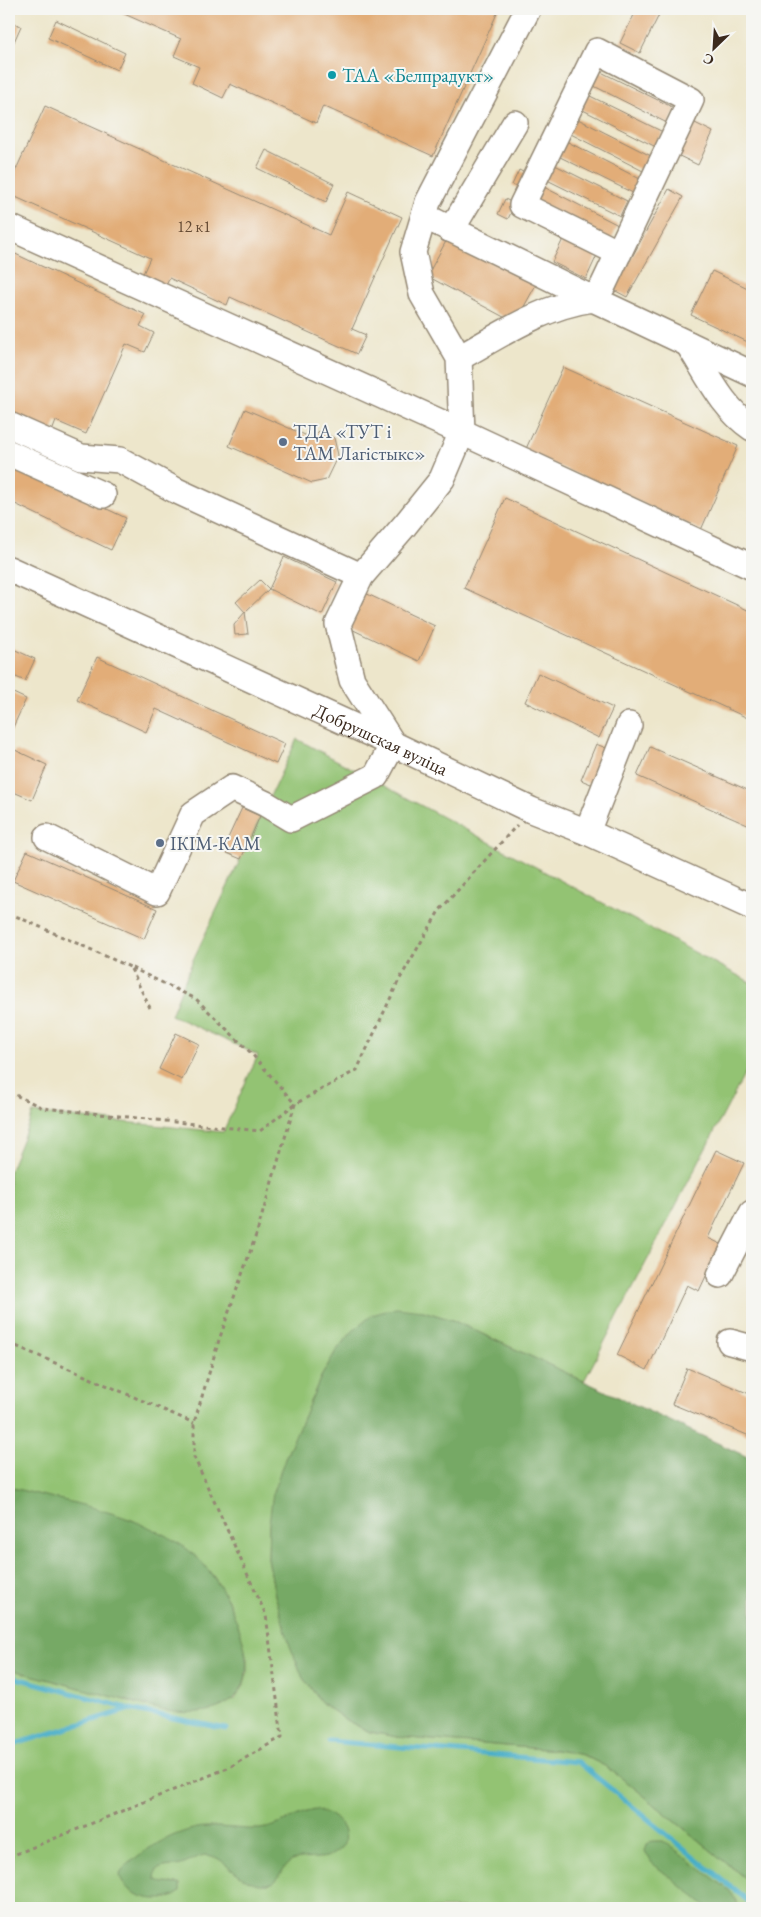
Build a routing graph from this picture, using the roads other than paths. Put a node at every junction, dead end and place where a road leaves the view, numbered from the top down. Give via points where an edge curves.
1 (528, 9) edge
2 (515, 123) dead end
3 (424, 216) junction
4 (9, 227) edge
5 (449, 229) junction
6 (619, 253) junction
7 (593, 299) junction
8 (688, 344) junction
9 (459, 358) junction
10 (752, 374) edge
11 (9, 425) edge
12 (752, 428) edge
13 (462, 432) junction
14 (9, 453) edge
15 (103, 495) dead end
16 (752, 567) edge
17 (9, 569) edge
18 (361, 576) junction
19 (629, 726) dead end
20 (393, 744) junction
21 (587, 832) junction
22 (47, 837) dead end
23 (752, 907) edge
24 (752, 1213) edge
25 (720, 1275) dead end

1 - 3 street via 428,202
2 - 5 street
3 - 5 street
3 - 9 street via 413,252 422,294
4 - 13 street
5 - 7 street
6 - 6 street via 691,100 597,51 522,205
6 - 7 street
7 - 8 street
7 - 9 street via 543,311
8 - 10 street
8 - 12 street via 726,404
9 - 13 street
11 - 18 street via 81,458 120,460 175,490
13 - 16 street
13 - 18 street via 442,479
14 - 15 street
17 - 20 street, Добрушская вуліца
18 - 20 street via 338,624 352,680
19 - 21 street
20 - 21 street, Добрушская вуліца via 531,810
20 - 22 street via 376,776 291,819 232,788 193,814 157,892
21 - 23 street, Добрушская вуліца
24 - 25 street

